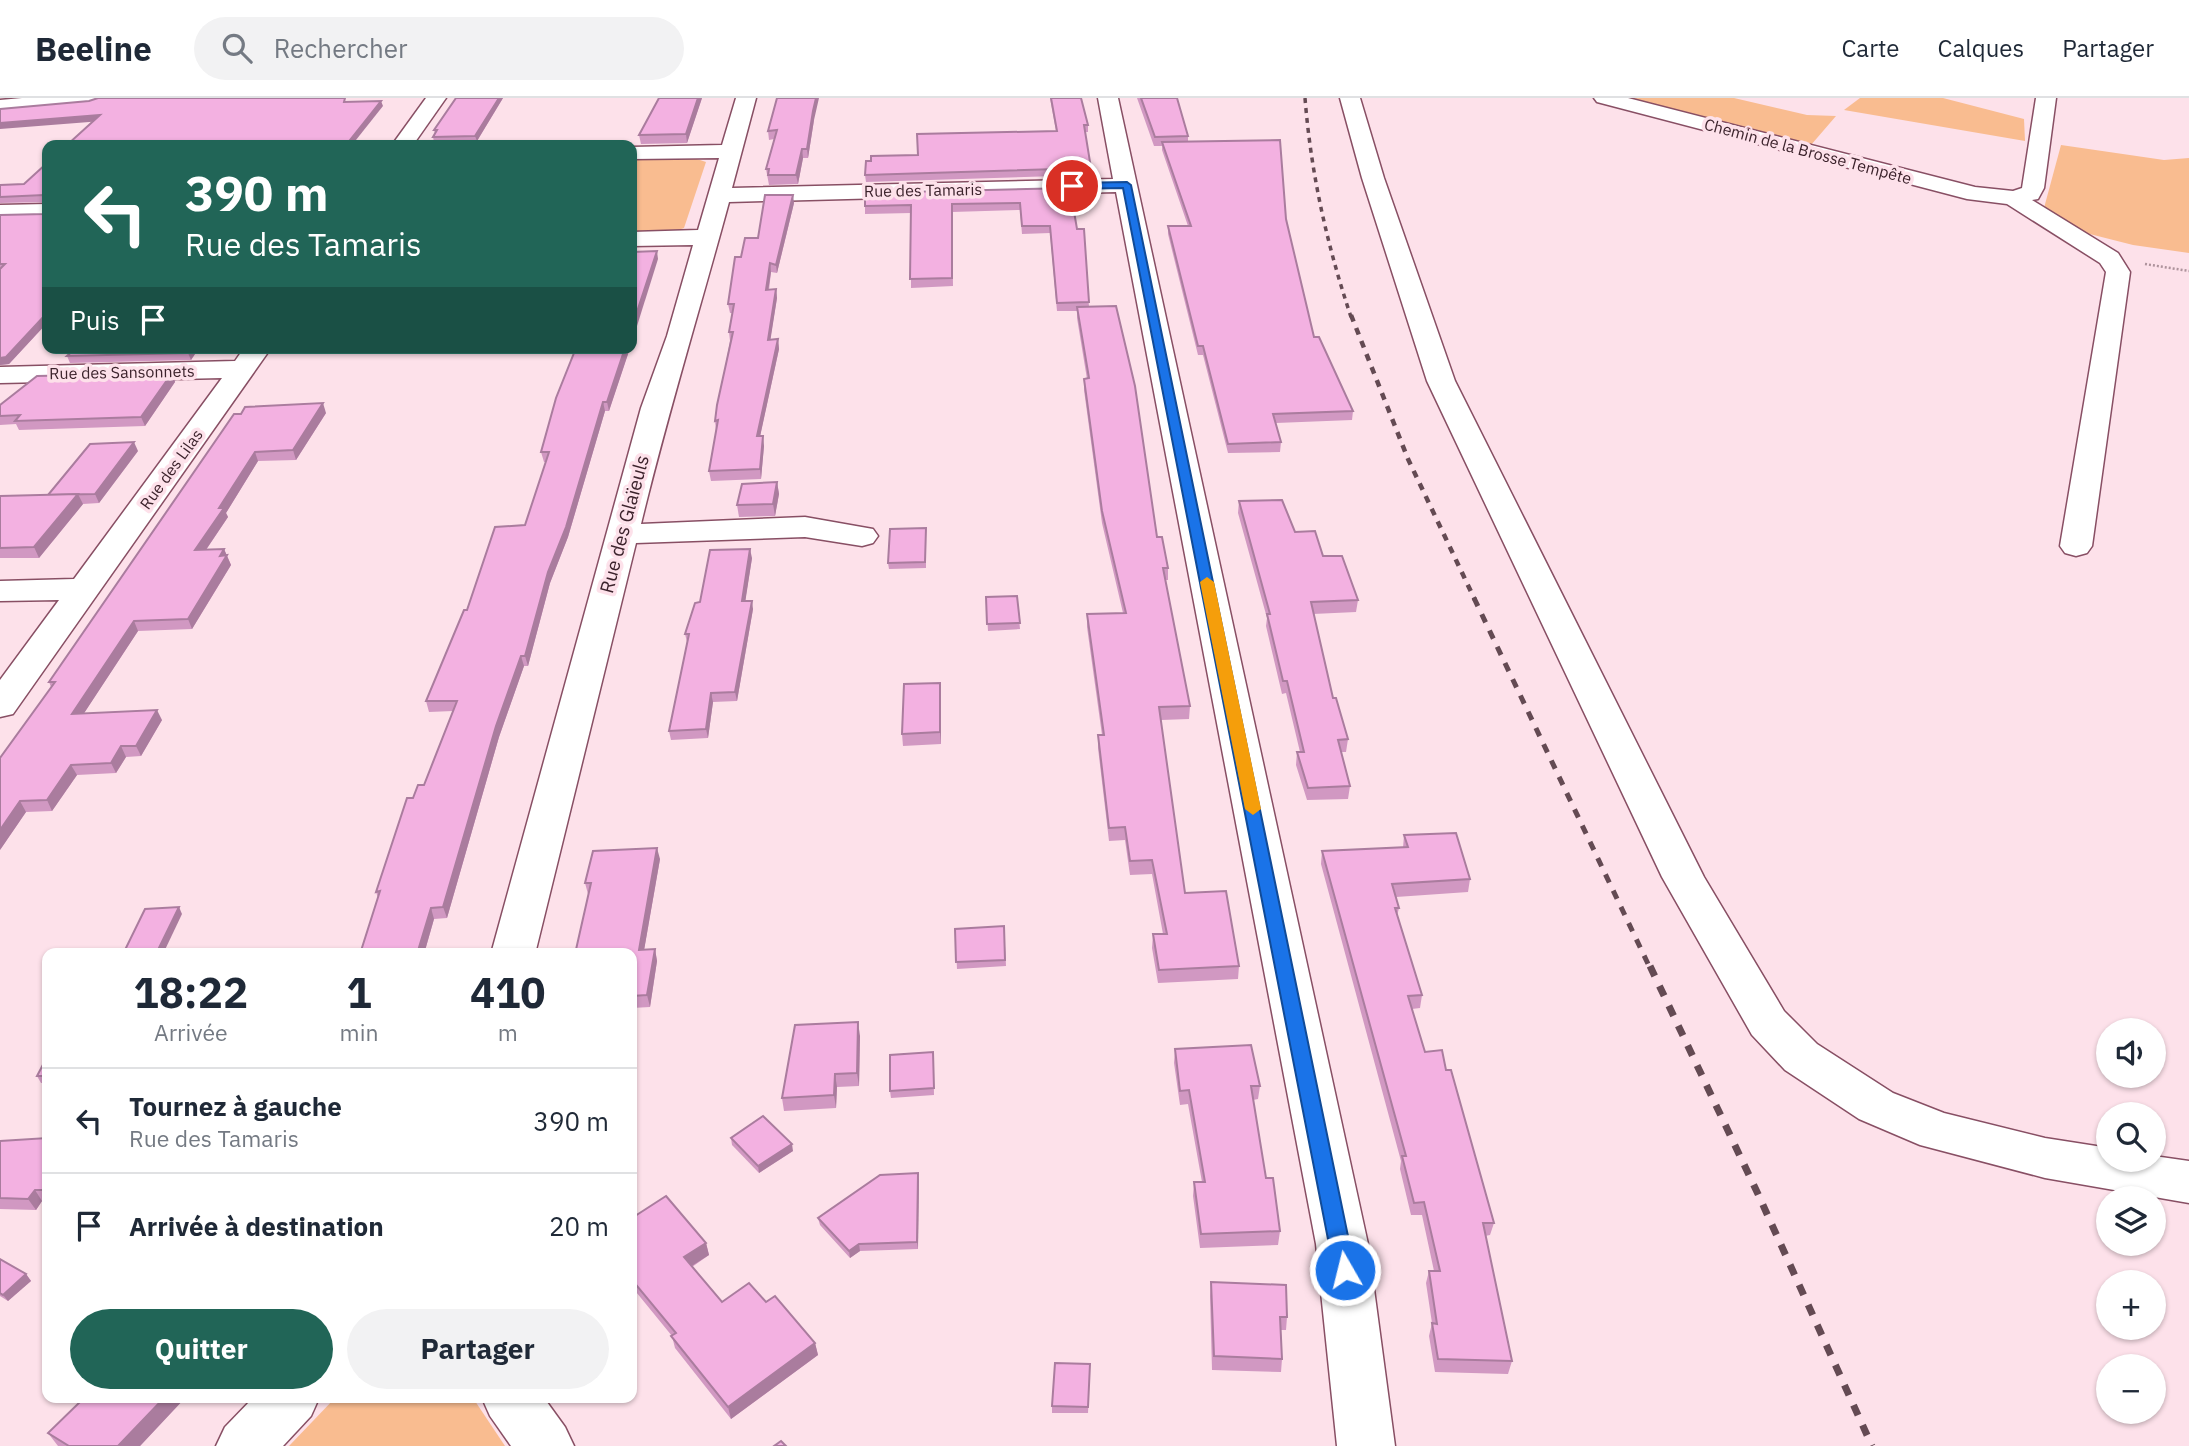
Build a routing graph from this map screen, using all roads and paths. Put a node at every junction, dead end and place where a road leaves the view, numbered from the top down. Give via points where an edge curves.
1 (91, 98) edge
2 (436, 98) edge
3 (746, 98) edge
4 (1108, 98) edge
5 (1350, 98) edge
6 (1604, 98) edge
7 (2046, 98) edge
8 (0, 106) edge
9 (406, 140) edge
10 (732, 151) junction
11 (637, 153) edge
12 (1127, 185) junction
13 (720, 195) junction
14 (2013, 198) junction
15 (42, 211) edge
16 (0, 212) edge
17 (708, 237) junction
18 (637, 239) edge
19 (251, 358) edge
20 (0, 375) edge
21 (622, 534) junction
22 (862, 536) dead end
23 (2076, 546) dead end
24 (85, 589) junction
25 (0, 591) edge
26 (0, 706) edge
27 (515, 948) edge
28 (2189, 1182) edge
29 (286, 1403) edge
30 (514, 1403) edge
31 (245, 1446) edge
32 (545, 1446) edge
33 (1366, 1446) edge

1 - 8 street
2 - 9 street
3 - 10 street, Rue des Glaïeuls
4 - 12 street
5 - 28 street via 1441,382 1683,877 1768,1023 1801,1057 1876,1106 1937,1132 2045,1158
6 - 14 street, Chemin de la Brosse Tempête via 1975,194
7 - 14 street via 2033,188 2025,196
10 - 11 street
10 - 13 street, Rue des Glaïeuls
12 - 13 street, Rue des Tamaris
12 - 33 street via 1342,1244
13 - 17 street, Rue des Glaïeuls
14 - 23 street via 2109,258 2118,272
15 - 16 street
17 - 18 street
17 - 21 street, Rue des Glaïeuls via 654,408
19 - 20 street, Rue des Sansonnets
19 - 24 street, Rue des Lilas
21 - 22 street via 804,527
21 - 27 street, Rue des Glaïeuls
24 - 25 street
24 - 26 street, Rue des Lilas
29 - 31 street
30 - 32 street

